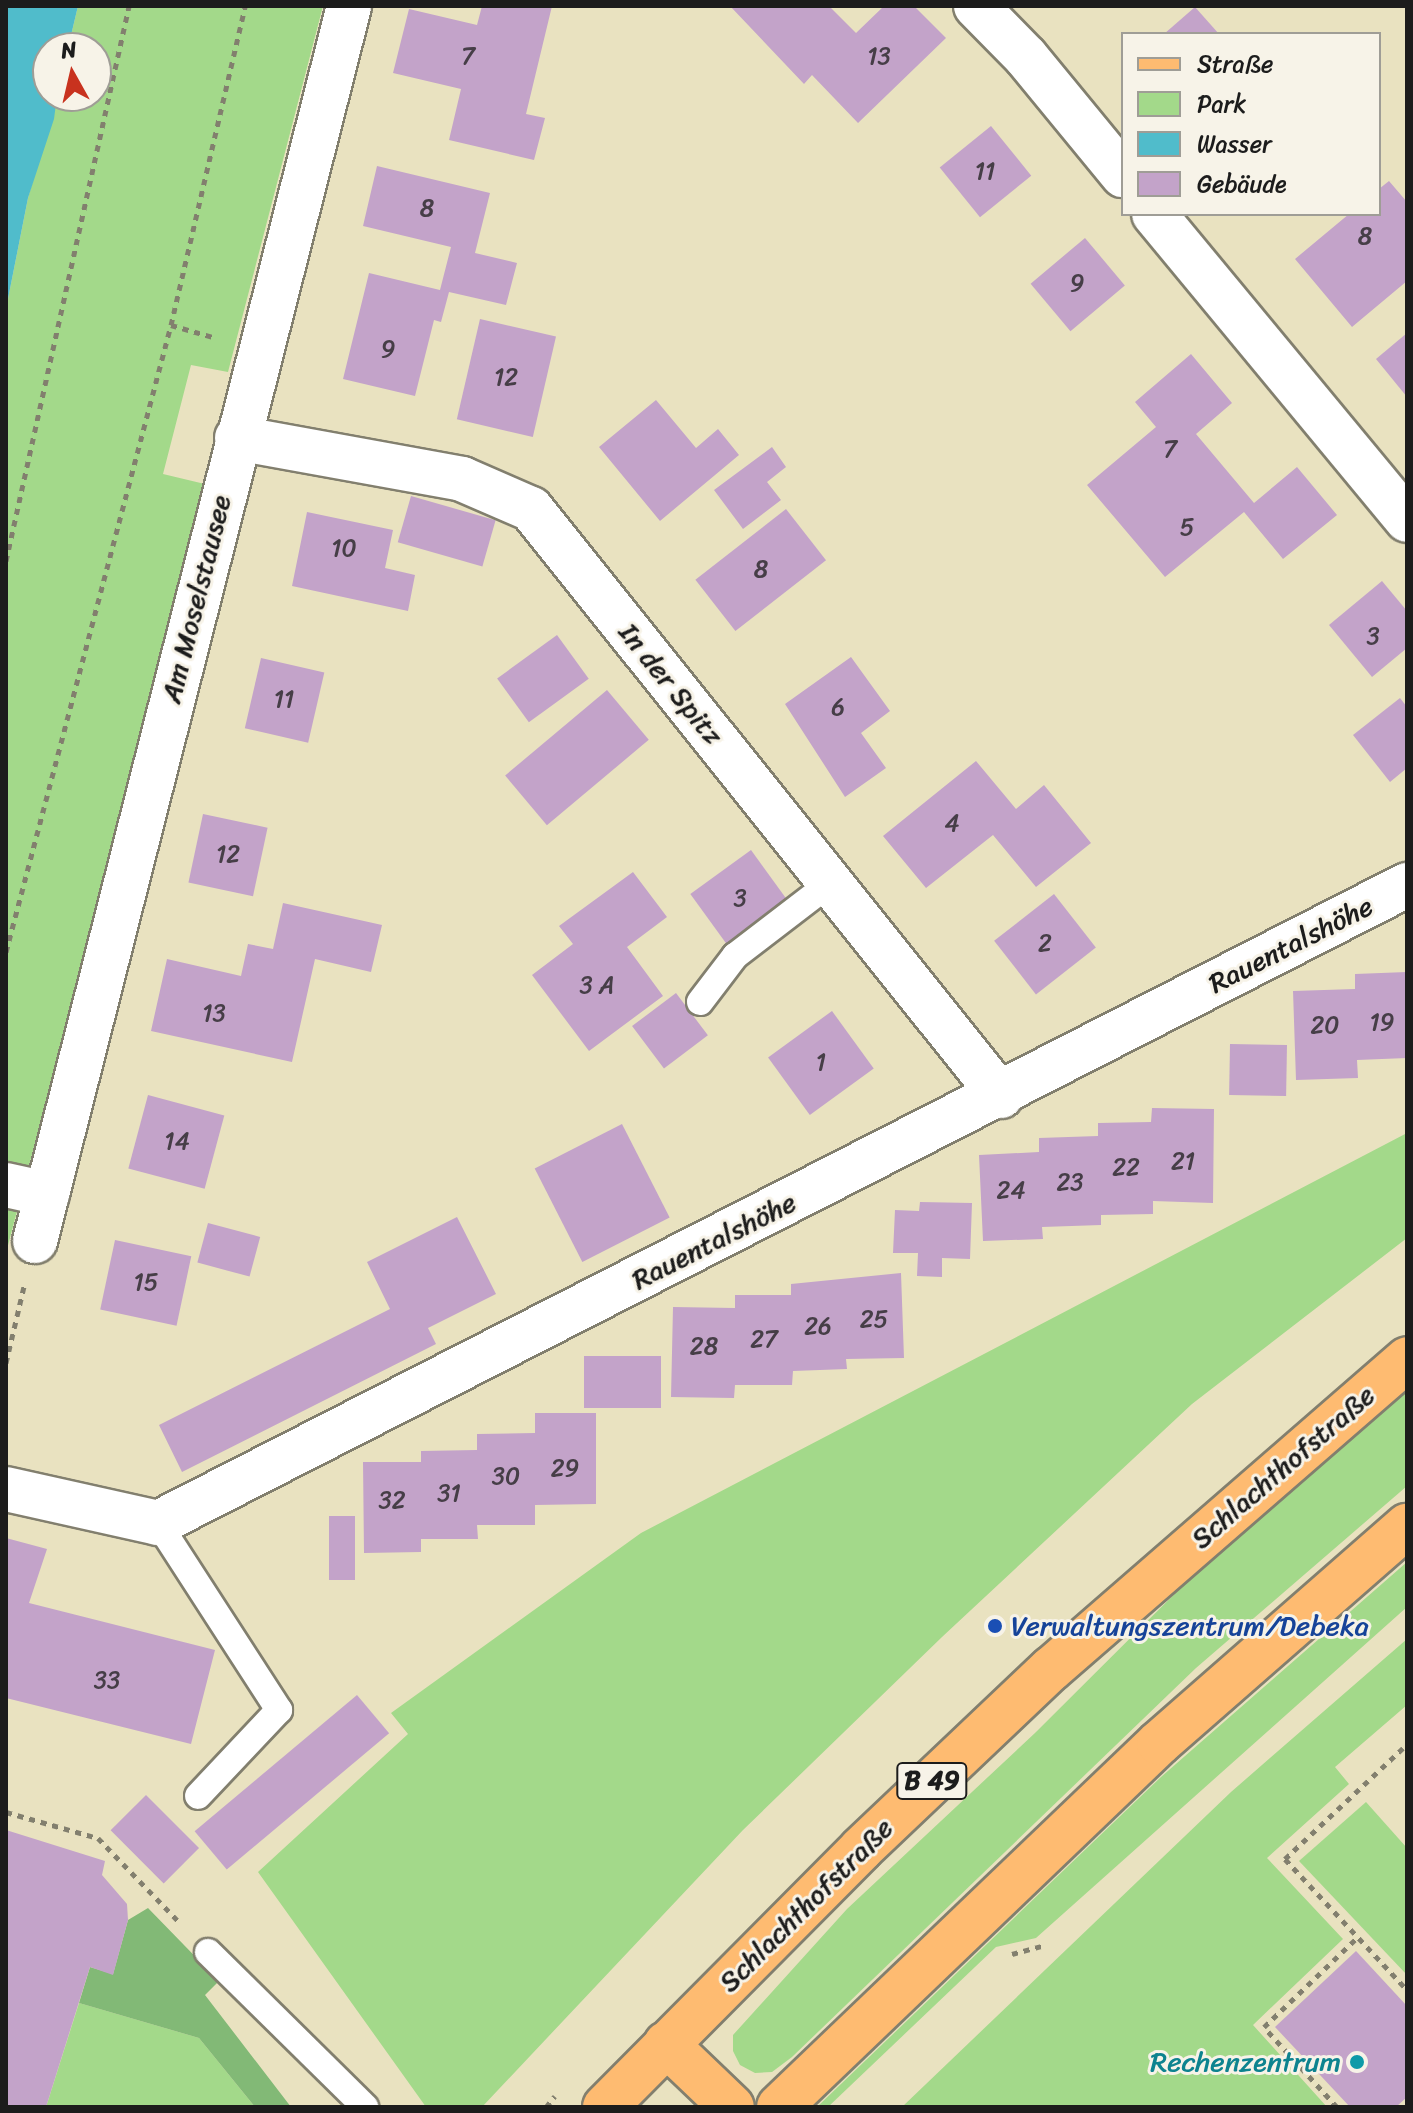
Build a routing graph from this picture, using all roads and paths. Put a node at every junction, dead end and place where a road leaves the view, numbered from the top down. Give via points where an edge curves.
1 (129, 6) edge
2 (245, 6) edge
3 (349, 6) edge
4 (976, 6) edge
5 (1121, 173) edge
6 (1156, 216) edge
7 (237, 438) junction
8 (1407, 520) edge
9 (6, 561) edge
10 (830, 883) junction
11 (1407, 885) edge
12 (6, 952) edge
13 (700, 1002) dead end
14 (1001, 1096) junction
15 (26, 1189) edge
16 (35, 1241) joint
17 (1407, 1359) edge
18 (6, 1363) edge
19 (6, 1489) edge
20 (158, 1523) junction
21 (1407, 1526) edge
22 (1403, 1748) dead end
23 (198, 1796) dead end
24 (6, 1812) edge
25 (1358, 1937) junction
26 (208, 1952) joint
27 (1407, 1990) edge
28 (666, 2044) junction
29 (365, 2107) edge
30 (605, 2107) edge
31 (732, 2107) edge
32 (779, 2107) edge
33 (1337, 2107) edge

1 - 9 path
2 - 12 path via 171,325
3 - 7 street, Am Moselstausee
4 - 5 street via 1026,57
6 - 8 street
7 - 10 street, In der Spitz via 462,479 531,509
7 - 15 street, Am Moselstausee
10 - 13 lane via 735,956
10 - 14 street, In der Spitz
11 - 14 street, Rauentalshöhe
14 - 20 street, Rauentalshöhe
15 - 16 street, Am Moselstausee
16 - 18 path
17 - 28 main road, Schlachthofstraße / B 49 via 1051,1669
19 - 20 street
20 - 23 lane via 279,1710
21 - 32 main road via 1159,1743
22 - 25 path via 1285,1859
24 - 26 path via 98,1838
25 - 27 path
25 - 33 path via 1264,2027
26 - 29 lane
28 - 30 main road, Schlachthofstraße / B 49
28 - 31 main road

